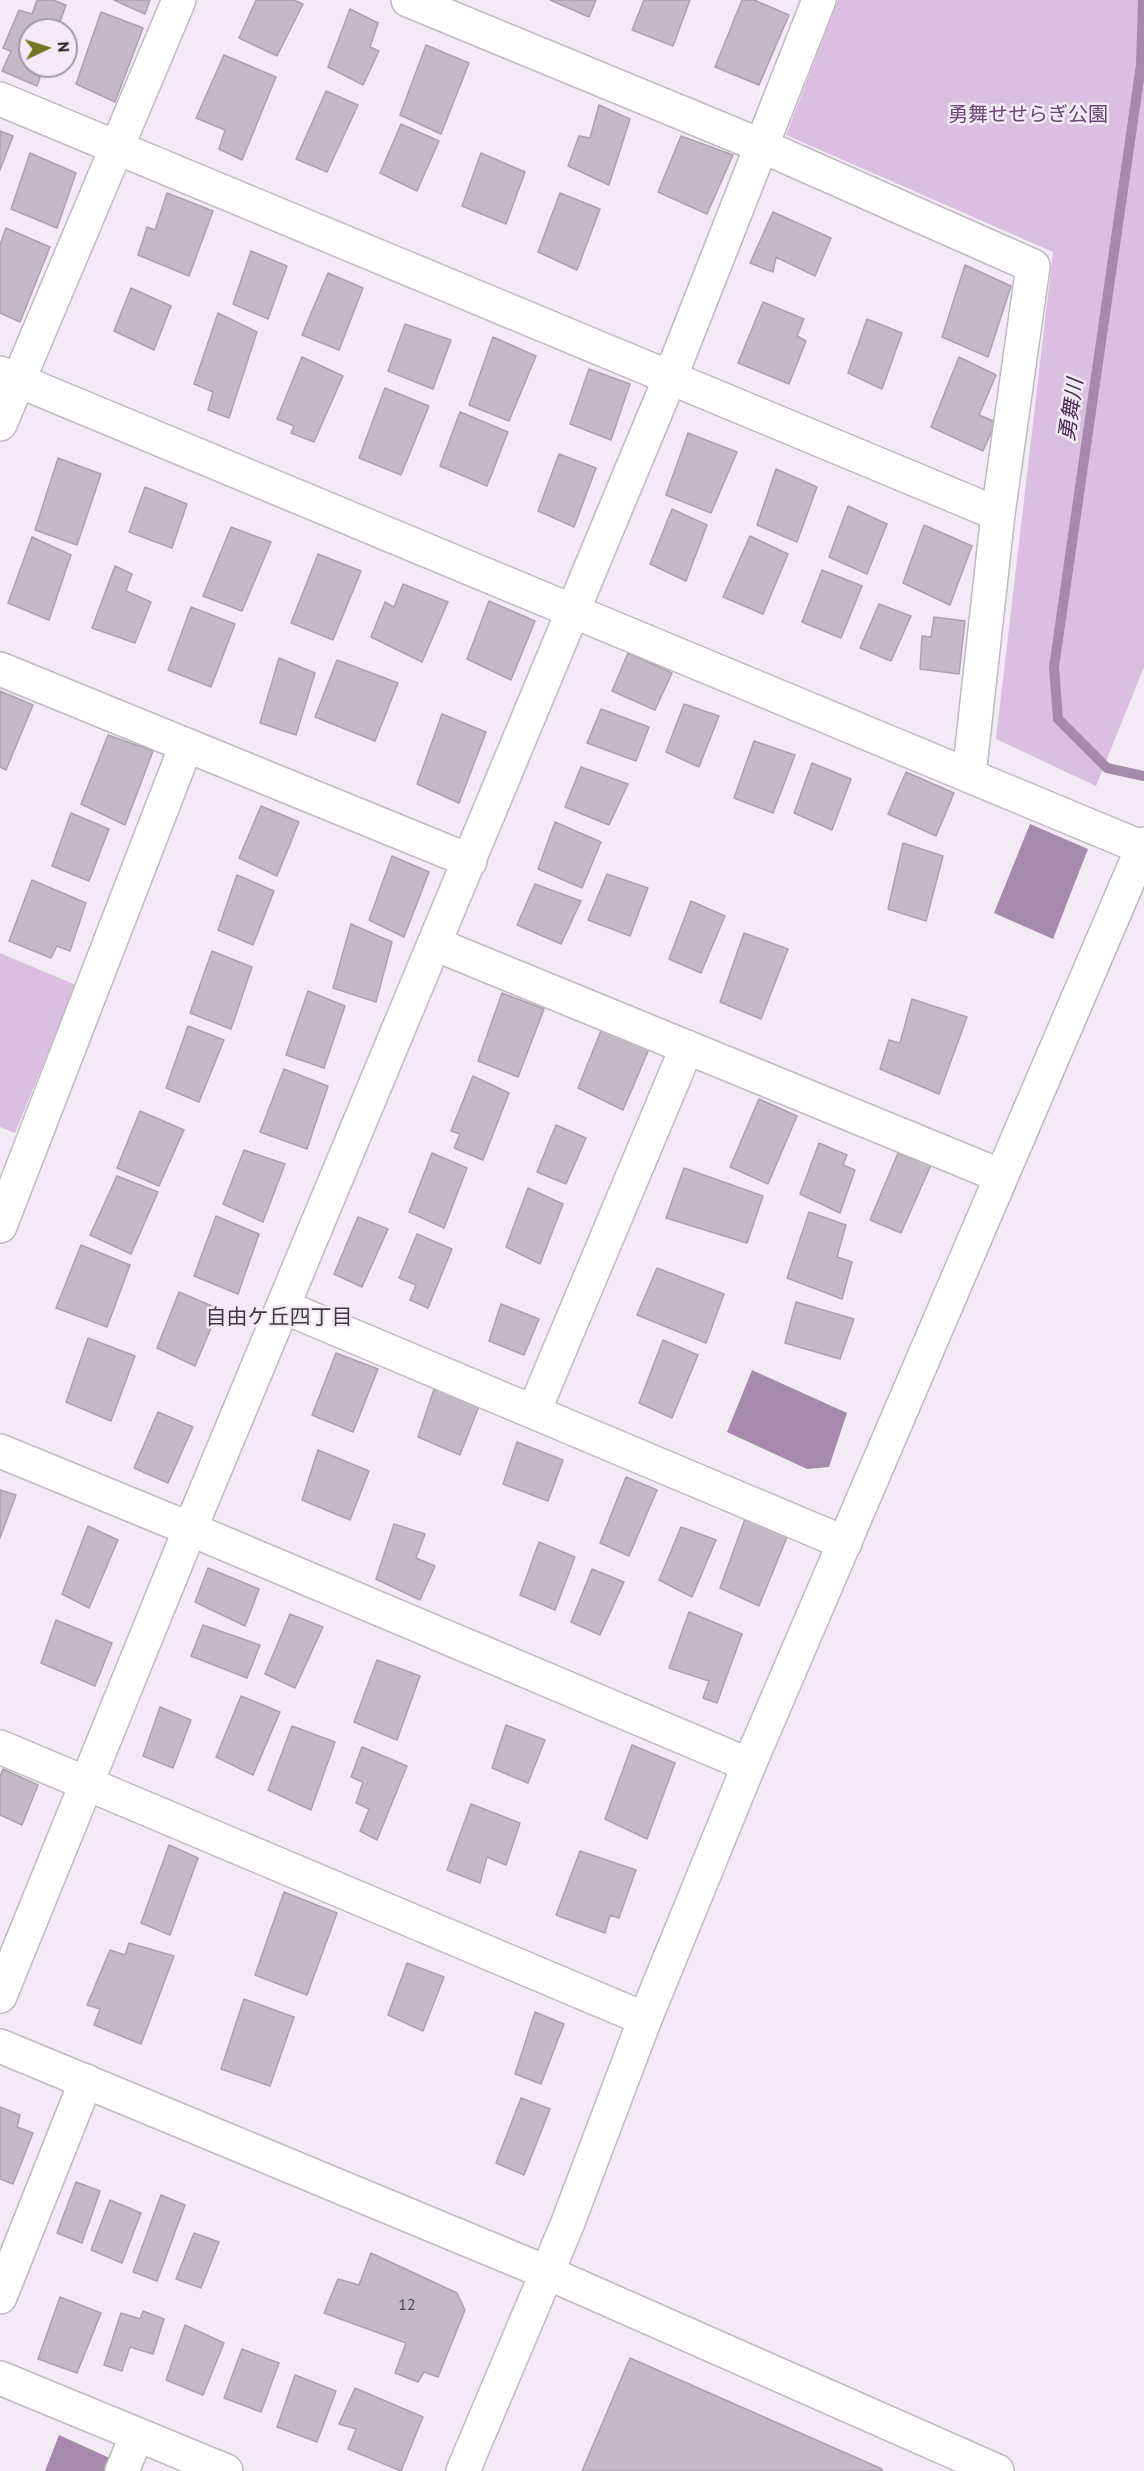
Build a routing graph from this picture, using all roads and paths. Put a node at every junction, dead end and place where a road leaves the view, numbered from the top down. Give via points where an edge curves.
1 (179, 0) edge
2 (408, 0) edge
3 (819, 0) edge
4 (0, 99) edge
5 (762, 146) junction
6 (117, 148) junction
7 (9, 376) edge
8 (670, 378) junction
9 (0, 424) edge
10 (998, 514) junction
11 (574, 611) junction
12 (0, 669) edge
13 (186, 746) junction
14 (969, 775) junction
15 (1143, 846) edge
16 (470, 861) junction
17 (435, 944) junction
18 (687, 1047) junction
19 (1001, 1176) junction
20 (0, 1226) edge
21 (284, 1307) junction
22 (534, 1411) junction
23 (0, 1451) edge
24 (190, 1529) junction
25 (845, 1543) junction
26 (0, 1747) edge
27 (749, 1765) junction
28 (87, 1784) junction
29 (0, 1996) edge
30 (645, 2019) junction
31 (0, 2046) edge
32 (86, 2081) junction
33 (548, 2273) junction
34 (0, 2297) edge
35 (0, 2378) edge
36 (137, 2435) junction
37 (122, 2471) edge
38 (225, 2471) edge
39 (463, 2471) edge
40 (997, 2471) edge

1 - 6 street
2 - 5 street
3 - 5 street
4 - 6 street
5 - 8 street
5 - 10 street via 1033,266
6 - 7 street
6 - 8 street
7 - 9 street
7 - 11 street
8 - 10 street
8 - 11 street
10 - 14 street
11 - 14 street
11 - 16 street
12 - 13 street
13 - 16 street
13 - 20 street
14 - 15 street
15 - 19 street
16 - 17 street
17 - 18 street
17 - 21 street
18 - 19 street
18 - 22 street
19 - 25 street
21 - 22 street
21 - 24 street
22 - 25 street
23 - 24 street
24 - 27 street
24 - 28 street
25 - 27 street
26 - 28 street
27 - 30 street
28 - 29 street
28 - 30 street
30 - 33 street
31 - 32 street
32 - 33 street
32 - 34 street
33 - 39 street
33 - 40 street
35 - 36 street
36 - 37 street
36 - 38 street

